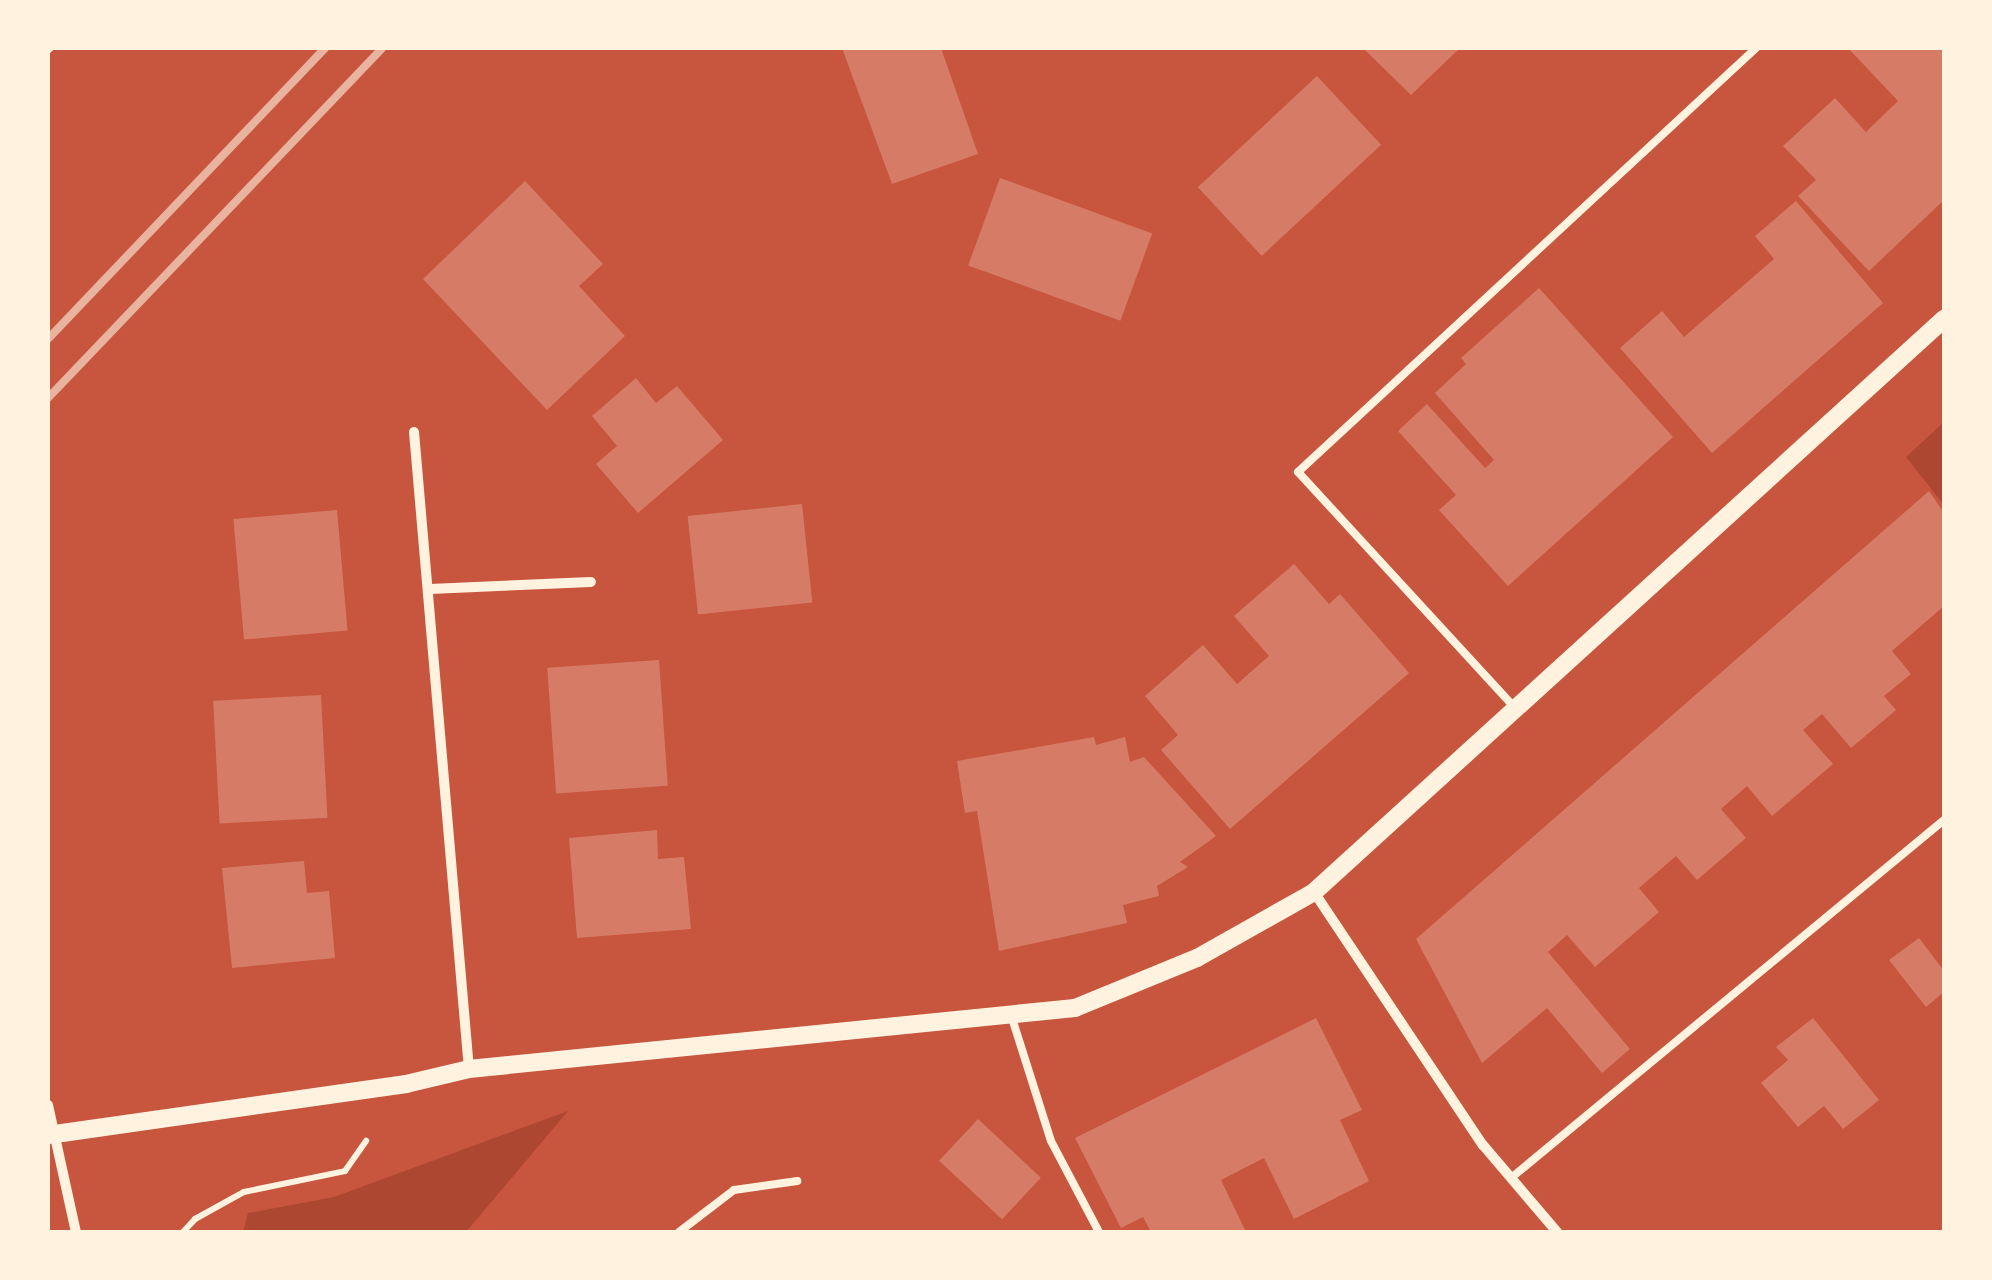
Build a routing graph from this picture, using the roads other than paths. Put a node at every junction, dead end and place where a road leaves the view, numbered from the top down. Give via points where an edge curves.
1 (1756, 48) edge
2 (1944, 319) edge
3 (414, 432) dead end
4 (590, 582) dead end
5 (430, 589) junction
6 (1516, 709) junction
7 (1944, 820) edge
8 (1314, 892) junction
9 (1011, 1014) junction
10 (469, 1069) junction
11 (48, 1105) edge
12 (51, 1134) edge
13 (1511, 1178) junction
14 (797, 1182) dead end
15 (76, 1232) edge
16 (678, 1232) edge
17 (1099, 1232) edge
18 (1557, 1232) edge

1 - 6 lane via 1298,472
2 - 6 street
3 - 5 street
4 - 5 street
5 - 10 street
6 - 8 street
7 - 13 lane
8 - 9 street via 1197,958 1076,1008
8 - 13 street
9 - 10 street
9 - 17 lane via 1051,1141
10 - 12 street via 406,1084
11 - 12 street
12 - 15 street
13 - 18 street
14 - 16 lane via 734,1190

